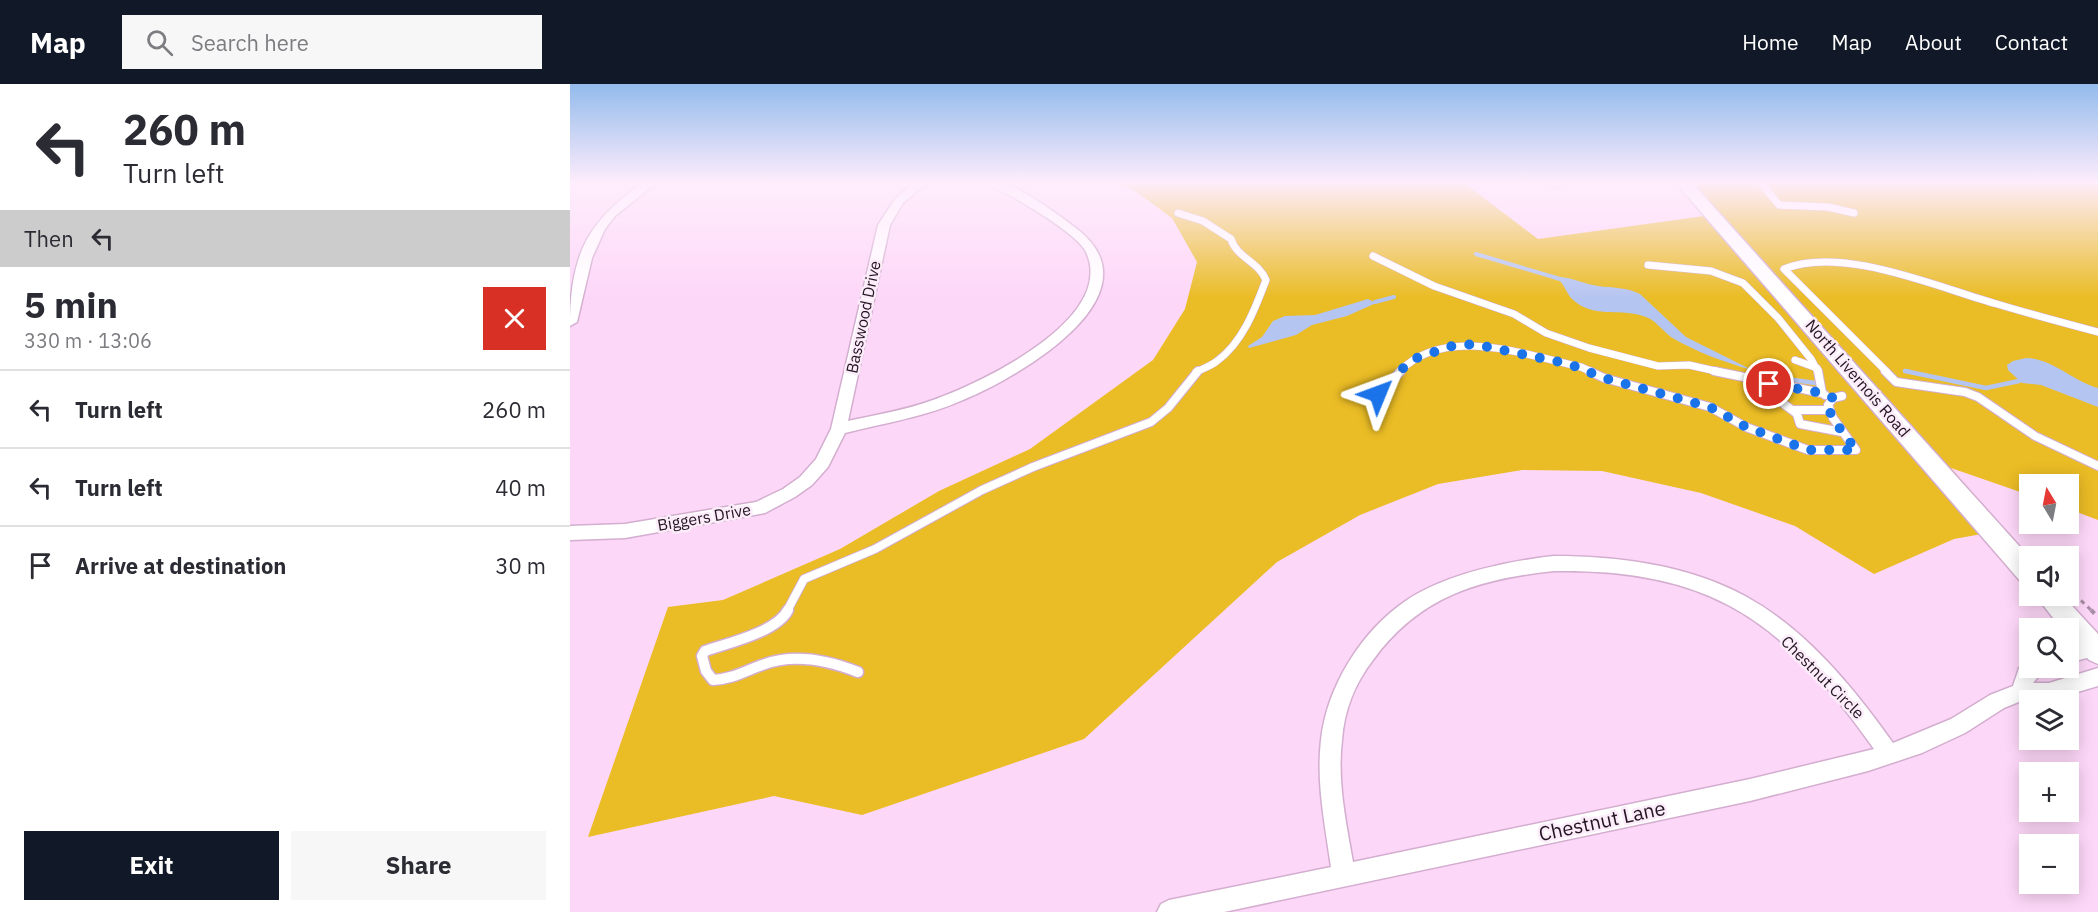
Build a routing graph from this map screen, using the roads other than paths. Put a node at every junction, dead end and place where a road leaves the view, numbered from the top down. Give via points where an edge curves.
1 (604, 222) edge
2 (886, 222) edge
3 (1056, 222) edge
4 (1204, 222) edge
5 (1718, 222) edge
6 (1373, 256) dead end
7 (1648, 265) dead end
8 (570, 322) edge
9 (2098, 332) edge
10 (1795, 360) dead end
11 (1817, 368) junction
12 (1751, 380) junction
13 (1822, 393) junction
14 (1378, 394) dead end
15 (1842, 396) dead end
16 (1833, 398) junction
17 (1792, 410) junction
18 (1829, 410) junction
19 (1816, 412) junction
20 (1820, 427) junction
21 (839, 429) junction
22 (1843, 432) junction
23 (822, 463) joint
24 (2098, 466) edge
25 (570, 533) edge
26 (2019, 563) edge
27 (2057, 606) edge
28 (2097, 649) edge
29 (2079, 653) edge
30 (858, 672) dead end
31 (2098, 677) edge
32 (2056, 690) edge
33 (2019, 693) edge
34 (1889, 754) junction
35 (1344, 875) junction
36 (1169, 912) edge

1 - 8 street via 596,231 584,261
2 - 21 street, Basswood Drive
3 - 21 street via 1093,251 1097,270 1096,289 1086,309 1066,329 1036,354 984,386 937,405
4 - 30 lane via 1263,269 1266,280 1252,316 1231,348 1216,362 1196,372 1168,408 1151,422 982,490 875,549 804,579 784,618 705,651 702,656 713,680 730,680 764,663 785,658 840,664
5 - 26 main road, North Livernois Road
6 - 12 lane via 1434,286 1514,314 1546,333 1589,348 1626,360 1658,366 1689,365
7 - 11 lane via 1690,267 1742,281
9 - 24 lane via 1891,270 1838,263 1784,268 1896,382 1978,397 2035,436
10 - 11 lane
11 - 13 lane
12 - 13 lane
12 - 17 lane
13 - 16 lane
14 - 22 lane via 1411,360 1452,346 1474,344 1573,365 1604,378 1710,407 1746,427 1808,450 1856,450
15 - 16 lane
16 - 18 lane
17 - 19 lane
17 - 20 lane via 1800,424
18 - 19 lane
18 - 22 lane
19 - 20 lane
20 - 22 lane
21 - 23 street, Basswood Drive
23 - 25 street, Biggers Drive via 806,481 759,508 625,531
27 - 28 main road
28 - 29 street
31 - 32 street, Chestnut Lane
33 - 34 street, Chestnut Lane via 1997,701 1958,726
34 - 35 street, Chestnut Lane via 1750,790
34 - 35 street, Chestnut Circle via 1862,713 1800,648 1744,605 1697,583 1642,568 1557,562 1505,570 1459,583 1412,606 1375,640 1348,682 1334,722 1331,770
35 - 36 street, Chestnut Lane

